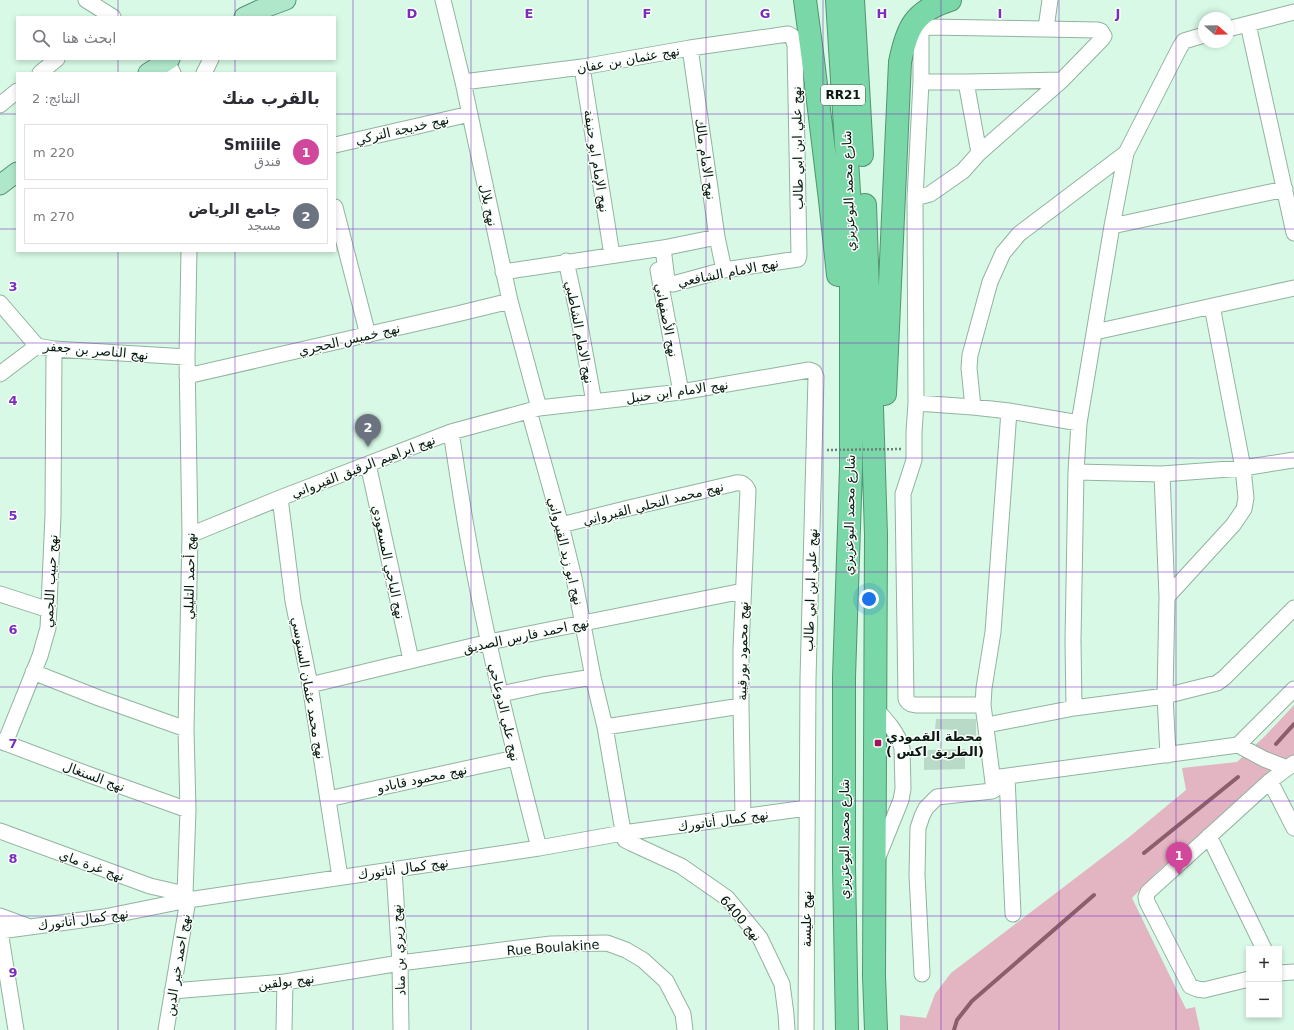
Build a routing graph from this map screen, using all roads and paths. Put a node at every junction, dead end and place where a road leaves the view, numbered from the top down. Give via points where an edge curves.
1 (86, 0) edge
2 (286, 0) edge
3 (443, 0) edge
4 (804, 0) edge
5 (812, 0) edge
6 (837, 0) edge
7 (853, 0) edge
8 (950, 0) edge
9 (1050, 0) edge
10 (1294, 12) edge
11 (109, 16) edge
12 (246, 16) edge
13 (1248, 24) junction
14 (1046, 28) junction
15 (1234, 28) edge
16 (792, 36) joint
17 (1198, 37) edge
18 (690, 48) junction
19 (56, 60) edge
20 (210, 60) edge
21 (813, 60) junction
22 (169, 63) edge
23 (582, 67) junction
24 (41, 72) edge
25 (150, 72) edge
26 (204, 72) edge
27 (1062, 80) junction
28 (463, 82) junction
29 (921, 82) junction
30 (966, 82) junction
31 (16, 92) edge
32 (0, 105) edge
33 (470, 114) junction
34 (336, 145) edge
35 (979, 153) junction
36 (1126, 153) junction
37 (16, 173) edge
38 (0, 185) edge
39 (856, 189) junction
40 (1285, 189) junction
41 (915, 198) junction
42 (336, 211) edge
43 (1112, 226) junction
44 (1294, 233) edge
45 (718, 237) junction
46 (659, 248) junction
47 (189, 252) edge
48 (612, 255) junction
49 (798, 259) joint
50 (566, 262) junction
51 (724, 270) junction
52 (503, 272) junction
53 (1294, 288) edge
54 (510, 301) junction
55 (0, 303) edge
56 (1212, 306) junction
57 (1095, 332) junction
58 (368, 335) junction
59 (37, 346) junction
60 (54, 349) junction
61 (187, 358) junction
62 (814, 372) joint
63 (0, 374) edge
64 (187, 376) junction
65 (681, 392) junction
66 (594, 402) junction
67 (916, 403) junction
68 (973, 407) junction
69 (534, 410) junction
70 (1009, 411) junction
71 (1079, 423) junction
72 (451, 432) junction
73 (903, 449) dead end
74 (826, 450) dead end
75 (1294, 460) edge
76 (368, 464) junction
77 (851, 468) junction
78 (1243, 468) junction
79 (1076, 472) junction
80 (1162, 474) junction
81 (745, 485) joint
82 (280, 498) junction
83 (561, 526) junction
84 (190, 535) junction
85 (876, 535) junction
86 (744, 592) junction
87 (0, 594) edge
88 (1167, 597) junction
89 (1294, 608) edge
90 (49, 610) junction
91 (583, 623) junction
92 (489, 642) junction
93 (411, 660) junction
94 (33, 672) junction
95 (593, 677) junction
96 (310, 684) junction
97 (1294, 689) edge
98 (501, 694) junction
99 (1164, 696) junction
100 (983, 705) junction
101 (741, 706) junction
102 (1074, 708) junction
103 (987, 725) junction
104 (605, 727) junction
105 (186, 729) junction
106 (3, 742) edge
107 (1238, 745) junction
108 (1168, 755) junction
109 (515, 758) junction
110 (1290, 766) edge
111 (1000, 778) junction
112 (1270, 781) junction
113 (328, 799) junction
114 (807, 808) junction
115 (188, 810) junction
116 (743, 817) junction
117 (1294, 828) edge
118 (0, 831) edge
119 (623, 833) junction
120 (1209, 836) junction
121 (539, 848) junction
122 (394, 870) junction
123 (340, 877) junction
124 (187, 897) junction
125 (1013, 914) dead end
126 (0, 916) edge
127 (28, 927) junction
128 (0, 931) edge
129 (1263, 946) edge
130 (400, 964) junction
131 (1294, 972) edge
132 (1282, 973) edge
133 (922, 974) dead end
134 (1246, 980) edge
135 (285, 982) junction
136 (172, 991) junction
137 (16, 1030) edge
138 (166, 1030) edge
139 (284, 1030) edge
140 (401, 1030) edge
141 (685, 1030) edge
142 (787, 1030) edge
143 (806, 1030) edge
144 (847, 1030) edge
145 (876, 1030) edge

1 - 11 street
2 - 12 main road
3 - 28 street, نهج بلال
4 - 21 highway
5 - 21 highway
6 - 39 highway, شارع محمد البوعزيزي / RR21
7 - 39 highway, شارع محمد البوعزيزي / RR21
8 - 85 highway via 925,10 917,18 903,46 900,62
9 - 14 street
10 - 13 street
13 - 15 street
13 - 40 street
14 - 27 street via 1098,30 1104,36
14 - 29 street via 928,27 922,32
16 - 18 street, نهج عثمان بن عفان via 788,34
16 - 49 street, نهج علي ابن ابي طالب via 795,52 800,255
17 - 36 street via 1184,41 1180,47
18 - 23 street, نهج عثمان بن عفان
18 - 45 street, نهج الامام مالك
19 - 24 street
20 - 26 street
21 - 77 highway via 838,271 843,391
22 - 25 main road
23 - 28 street, نهج عثمان بن عفان
23 - 48 street, نهج الإمام ابو حنيفة
27 - 30 street
27 - 35 street
28 - 33 street, نهج بلال
29 - 30 street
29 - 41 street
30 - 35 street
31 - 32 street
33 - 34 street, نهج خديجة التركي
33 - 52 street, نهج بلال
35 - 41 street via 963,171 930,194
36 - 43 street
36 - 68 street via 1019,234 1003,253 990,282 970,355
37 - 38 main road
39 - 77 highway, شارع محمد البوعزيزي / RR21 via 851,232
39 - 85 highway, شارع محمد البوعزيزي / RR21 via 872,407
40 - 43 street
40 - 44 street
41 - 67 street
42 - 58 street
43 - 57 street
45 - 46 street
45 - 51 street, نهج الامام مالك
46 - 48 street
46 - 51 street, نهج الامام الشافعي via 667,280 673,284
46 - 65 street, نهج الأصفهاني
47 - 61 street, نهج أحمد التليلي
48 - 50 street
49 - 51 street, نهج الامام الشافعي
50 - 52 street
50 - 66 street, نهج الامام الشاطبي
52 - 54 street, نهج بلال
53 - 56 street
54 - 58 street, نهج خميس الحجري
54 - 69 street, نهج بلال
55 - 59 street, نهج الناصر بن جعفر
56 - 57 street
56 - 78 street
57 - 71 street
58 - 64 street, نهج خميس الحجري
59 - 60 street, نهج الناصر بن جعفر
59 - 63 street
60 - 61 street, نهج الناصر بن جعفر
60 - 90 street, نهج حبيب اللجمي via 53,515
61 - 64 street, نهج أحمد التليلي
62 - 65 street, نهج الامام ابن حنبل via 809,370
62 - 114 street, نهج علي ابن ابي طالب via 816,377
64 - 84 street, نهج أحمد التليلي
65 - 66 street, نهج الامام ابن حنبل
66 - 69 street, نهج الامام ابن حنبل
67 - 68 street
67 - 100 street via 914,460 903,494 906,699 916,705
68 - 70 street
69 - 72 street, نهج ابراهيم الرقيق القيرواني
69 - 83 street, نهج ابو زيد القيرواني
70 - 71 street
70 - 100 street via 992,632
71 - 79 street
72 - 76 street, نهج ابراهيم الرقيق القيرواني
72 - 92 street, نهج علي الدوعاجي via 469,544
73 - 74 path, bridge
75 - 78 street
76 - 82 street, نهج ابراهيم الرقيق القيرواني
76 - 93 street, نهج الباجي المسعودي
77 - 144 highway, شارع محمد البوعزيزي / RR21 via 844,677
78 - 80 street
78 - 88 street via 1246,498 1244,509 1233,525
79 - 80 street
79 - 102 street
80 - 88 street
81 - 83 street, نهج محمد النحلي القيرواني via 736,483
81 - 86 street, نهج محمود بورقيبة via 748,490
82 - 84 street, نهج ابراهيم الرقيق القيرواني
82 - 96 street, نهج محمد عثمان السنوسي via 293,601
83 - 91 street, نهج ابو زيد القيرواني
84 - 105 street, نهج أحمد التليلي
85 - 145 highway, شارع محمد البوعزيزي / RR21
86 - 91 street, نهج احمد فارس الصديق
86 - 101 street, نهج محمود بورقيبة
87 - 90 street
88 - 99 street
89 - 99 street via 1217,683
90 - 94 street, نهج حبيب اللجمي via 45,642
91 - 92 street, نهج احمد فارس الصديق
91 - 95 street, نهج ابو زيد القيرواني
92 - 93 street, نهج احمد فارس الصديق
92 - 98 street, نهج علي الدوعاجي
93 - 96 street, نهج احمد فارس الصديق
94 - 105 street
94 - 106 street, نهج حبيب اللجمي
95 - 98 street
95 - 104 street, نهج ابو زيد القيرواني
96 - 113 street, نهج محمد عثمان السنوسي
97 - 107 street
98 - 109 street, نهج علي الدوعاجي
99 - 102 street
99 - 108 street
100 - 103 street
101 - 104 street
101 - 116 street, نهج محمود بورقيبة
102 - 103 street
103 - 111 street
104 - 119 street, نهج ابو زيد القيرواني
105 - 115 street, نهج أحمد التليلي
106 - 115 street, نهج السنغال
107 - 108 street
107 - 110 street via 1264,759
108 - 111 street
109 - 113 street, نهج محمود قابادو
109 - 121 street, نهج علي الدوعاجي
110 - 112 street
111 - 125 street
111 - 133 street via 993,791 937,797 922,816 918,828 917,874
112 - 117 street
112 - 120 street
113 - 123 street, نهج محمد عثمان السنوسي
114 - 116 street, نهج كمال أتاتورك
114 - 143 street, نهج عليسة
115 - 124 street, نهج أحمد التليلي
116 - 119 street, نهج كمال أتاتورك
118 - 124 street, نهج غرة ماي
119 - 121 street, نهج كمال أتاتورك
119 - 142 street, نهج 6400 via 625,840 681,866 727,898 760,938 782,984
120 - 129 street
120 - 134 street via 1148,892 1147,902 1190,986 1204,990
121 - 122 street, نهج كمال أتاتورك
122 - 123 street, نهج كمال أتاتورك
122 - 130 street, نهج زيري بن مناد
123 - 124 street, نهج كمال أتاتورك
124 - 127 street, نهج كمال أتاتورك via 104,917
124 - 136 street, نهج احمد خير الدين
126 - 127 street
127 - 128 street, نهج كمال أتاتورك
128 - 137 street
130 - 135 street, نهج بولقين
130 - 140 street, نهج زيري بن مناد
130 - 141 street, Rue Boulakine via 551,944 607,943 643,960 666,981 683,1014
131 - 132 street
135 - 136 street, نهج بولقين
135 - 139 street
136 - 138 street, نهج احمد خير الدين

